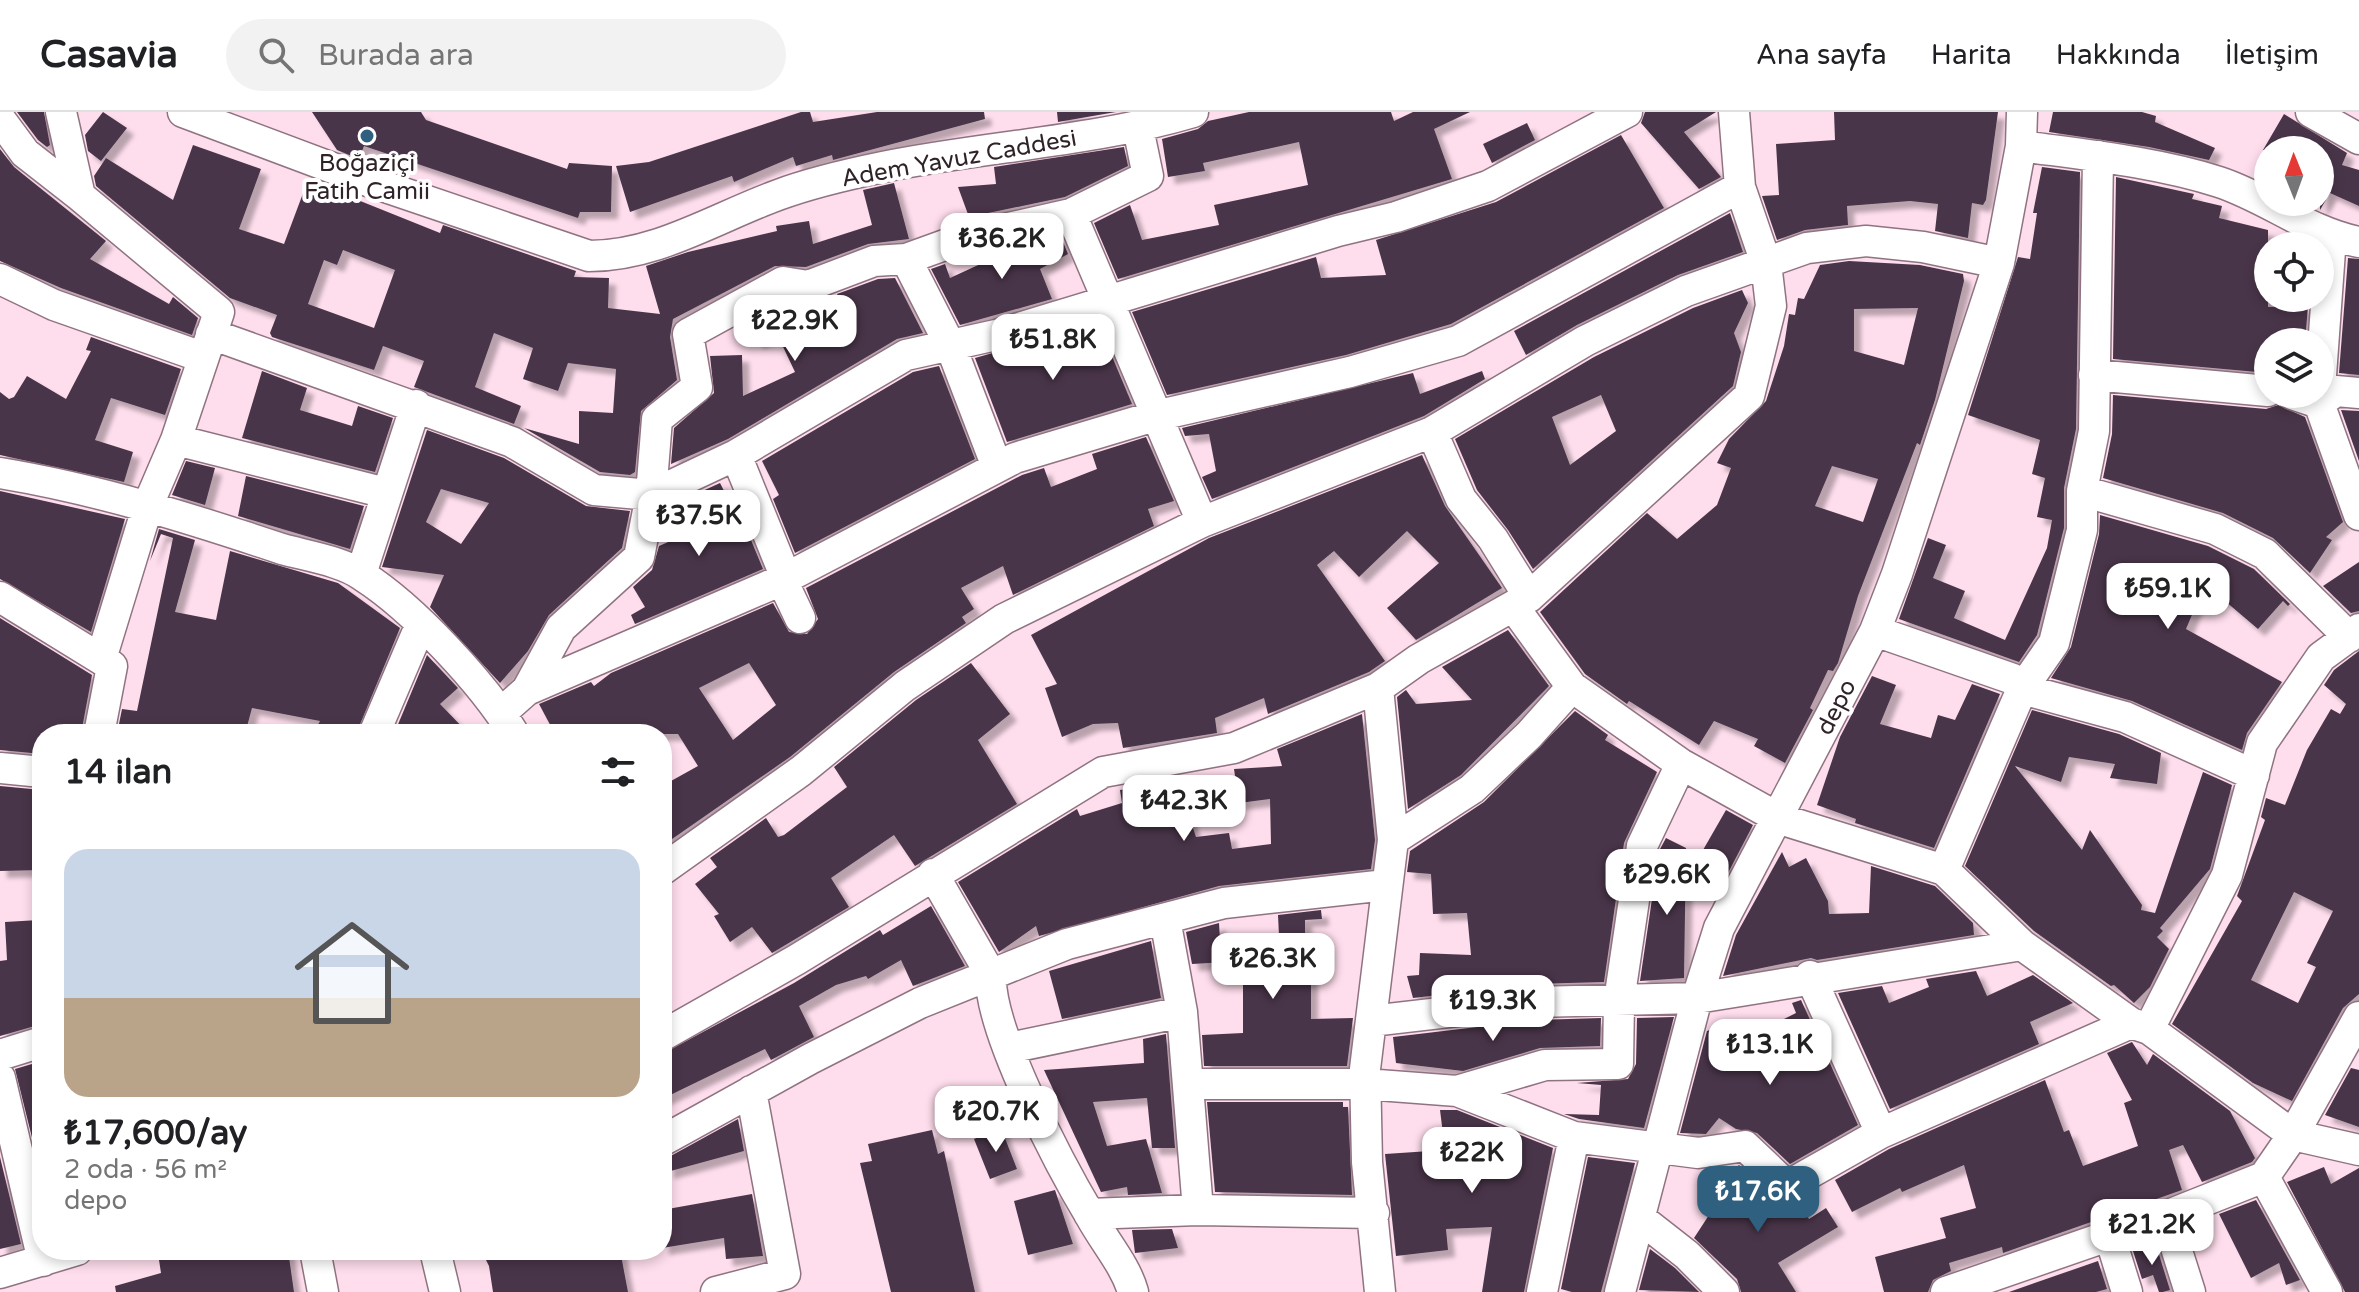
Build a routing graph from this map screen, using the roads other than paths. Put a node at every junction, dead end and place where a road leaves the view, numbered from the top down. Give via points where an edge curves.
1 (61, 112) edge
2 (183, 112) edge
3 (1193, 112) edge
4 (1627, 112) edge
5 (1734, 112) edge
6 (2022, 112) edge
7 (2311, 112) edge
8 (0, 119) edge
9 (1138, 128) junction
10 (2359, 139) edge
11 (2021, 146) junction
12 (2098, 156) junction
13 (1740, 187) junction
14 (80, 196) junction
15 (1071, 214) junction
16 (2345, 240) edge
17 (906, 259) junction
18 (1766, 263) junction
19 (1999, 263) junction
20 (0, 279) edge
21 (1106, 300) junction
22 (2323, 328) edge
23 (206, 346) junction
24 (951, 347) junction
25 (2094, 375) junction
26 (2254, 390) edge
27 (2334, 392) edge
28 (2359, 393) edge
29 (416, 405) junction
30 (2310, 408) edge
31 (1155, 416) junction
32 (1432, 432) junction
33 (176, 440) junction
34 (736, 455) junction
35 (997, 467) junction
36 (0, 473) edge
37 (2082, 491) junction
38 (386, 493) junction
39 (651, 495) junction
40 (148, 505) junction
41 (2359, 515) edge
42 (1202, 522) junction
43 (361, 574) junction
44 (784, 579) junction
45 (0, 597) edge
46 (1521, 602) junction
47 (800, 618) dead end
48 (421, 624) junction
49 (1875, 631) junction
50 (2354, 633) edge
51 (101, 659) junction
52 (1572, 687) junction
53 (1378, 688) junction
54 (2022, 689) junction
55 (527, 690) junction
56 (101, 724) edge
57 (378, 724) edge
58 (507, 724) edge
59 (1681, 764) junction
60 (0, 768) edge
61 (32, 771) edge
62 (2254, 775) junction
63 (1780, 819) junction
64 (1393, 840) junction
65 (672, 863) edge
66 (1944, 870) junction
67 (933, 874) junction
68 (1386, 885) junction
69 (1165, 919) junction
70 (2022, 945) junction
71 (991, 975) junction
72 (1810, 976) junction
73 (1697, 998) junction
74 (1619, 1001) junction
75 (1182, 1012) junction
76 (2359, 1017) edge
77 (1371, 1021) junction
78 (2140, 1026) junction
79 (672, 1030) edge
80 (32, 1045) edge
81 (1009, 1048) junction
82 (0, 1055) edge
83 (0, 1078) edge
84 (1189, 1084) junction
85 (1365, 1084) junction
86 (751, 1091) junction
87 (1457, 1091) junction
88 (1881, 1133) junction
89 (672, 1135) edge
90 (2293, 1135) junction
91 (1574, 1137) junction
92 (1658, 1147) junction
93 (2359, 1150) edge
94 (2264, 1177) junction
95 (1198, 1210) junction
96 (1374, 1213) junction
97 (32, 1214) edge
98 (1089, 1214) junction
99 (2166, 1216) junction
100 (1641, 1219) junction
101 (2109, 1234) junction
102 (46, 1260) edge
103 (317, 1260) edge
104 (437, 1260) edge
105 (43, 1261) joint
106 (0, 1273) edge
107 (1961, 1289) edge
108 (323, 1292) edge
109 (445, 1292) edge
110 (716, 1292) edge
111 (1133, 1292) edge
112 (1380, 1292) edge
113 (1542, 1292) edge
114 (1620, 1292) edge
115 (1724, 1292) edge
116 (2127, 1292) edge
117 (2190, 1292) edge
118 (2327, 1292) edge

1 - 14 street
2 - 9 street, Adem Yavuz Caddesi via 589,256 615,256 670,241 780,194 883,167
3 - 9 street, Adem Yavuz Caddesi
4 - 21 street via 1488,186
5 - 13 street
6 - 11 street, depo
7 - 10 street
8 - 14 street via 25,153
9 - 15 street via 1148,176
11 - 12 street
11 - 19 street, depo
12 - 16 street via 2220,183
12 - 25 street
13 - 18 street
13 - 31 street via 1458,341 1350,372
14 - 23 street via 219,312
15 - 17 street via 964,238
15 - 21 street
16 - 22 street
17 - 24 street
17 - 39 street via 874,261 808,286 783,282 688,334 697,387 657,419
18 - 19 street via 1807,248 1866,241
18 - 32 street via 1686,291 1585,341
18 - 46 street via 1771,306 1749,396
19 - 49 street, depo
20 - 23 street via 54,305
21 - 24 street
21 - 31 street
23 - 29 street
23 - 33 street
24 - 34 street via 906,355
24 - 35 street
25 - 26 street
25 - 37 street via 2094,431
27 - 28 street
29 - 38 street
29 - 39 street via 512,442 594,490
30 - 41 street
31 - 35 street
31 - 42 street
32 - 42 street
32 - 46 street via 1461,499 1493,539
33 - 38 street
33 - 40 street
34 - 39 street
34 - 44 street
35 - 44 street
36 - 40 street
37 - 50 street via 2215,529 2265,554
37 - 54 street via 2082,530 2054,643
38 - 43 street
39 - 55 street via 639,557 561,628
40 - 43 street
40 - 51 street
42 - 65 street via 1004,619 905,686 801,771
43 - 48 street
44 - 47 street
44 - 55 street
45 - 51 street
46 - 52 street
46 - 53 street
48 - 57 street
48 - 58 street
49 - 54 street via 2013,679
49 - 63 street, depo
50 - 62 street via 2321,657 2262,743
51 - 56 street via 112,666
52 - 59 street
52 - 64 street via 1472,789
53 - 64 street
53 - 67 street via 1234,748 1103,772
54 - 62 street via 2125,717
54 - 66 street
55 - 58 street
59 - 63 street
59 - 74 street via 1642,846
60 - 61 street
62 - 78 street via 2227,875
63 - 66 street
63 - 73 street, depo via 1719,928
64 - 68 street
66 - 70 street
67 - 71 street
67 - 79 street
68 - 69 street via 1224,903
68 - 77 street
69 - 71 street via 1067,944
69 - 75 street
70 - 72 street
70 - 78 street
71 - 81 street via 990,993
71 - 86 street via 920,1003
72 - 73 street
72 - 88 street
73 - 74 street
73 - 92 street, depo
74 - 77 street via 1535,1002
74 - 87 street via 1618,1064 1545,1065
75 - 81 street
75 - 84 street
76 - 90 street
77 - 85 street
78 - 88 street
78 - 90 street
80 - 82 street
81 - 98 street
83 - 97 street
84 - 85 street
84 - 95 street
85 - 87 street
85 - 96 street
86 - 89 street
86 - 110 street via 785,1274
87 - 91 street
88 - 92 street via 1787,1186 1745,1146 1698,1153
90 - 93 street
90 - 94 street
91 - 92 street
91 - 113 street
92 - 100 street, depo
94 - 99 street
94 - 118 street
95 - 96 street
95 - 98 street
96 - 112 street
98 - 111 street
99 - 101 street
99 - 117 street
100 - 114 street, depo
100 - 115 street
101 - 107 street
101 - 116 street
102 - 105 street
103 - 108 street
104 - 109 street
105 - 106 street

